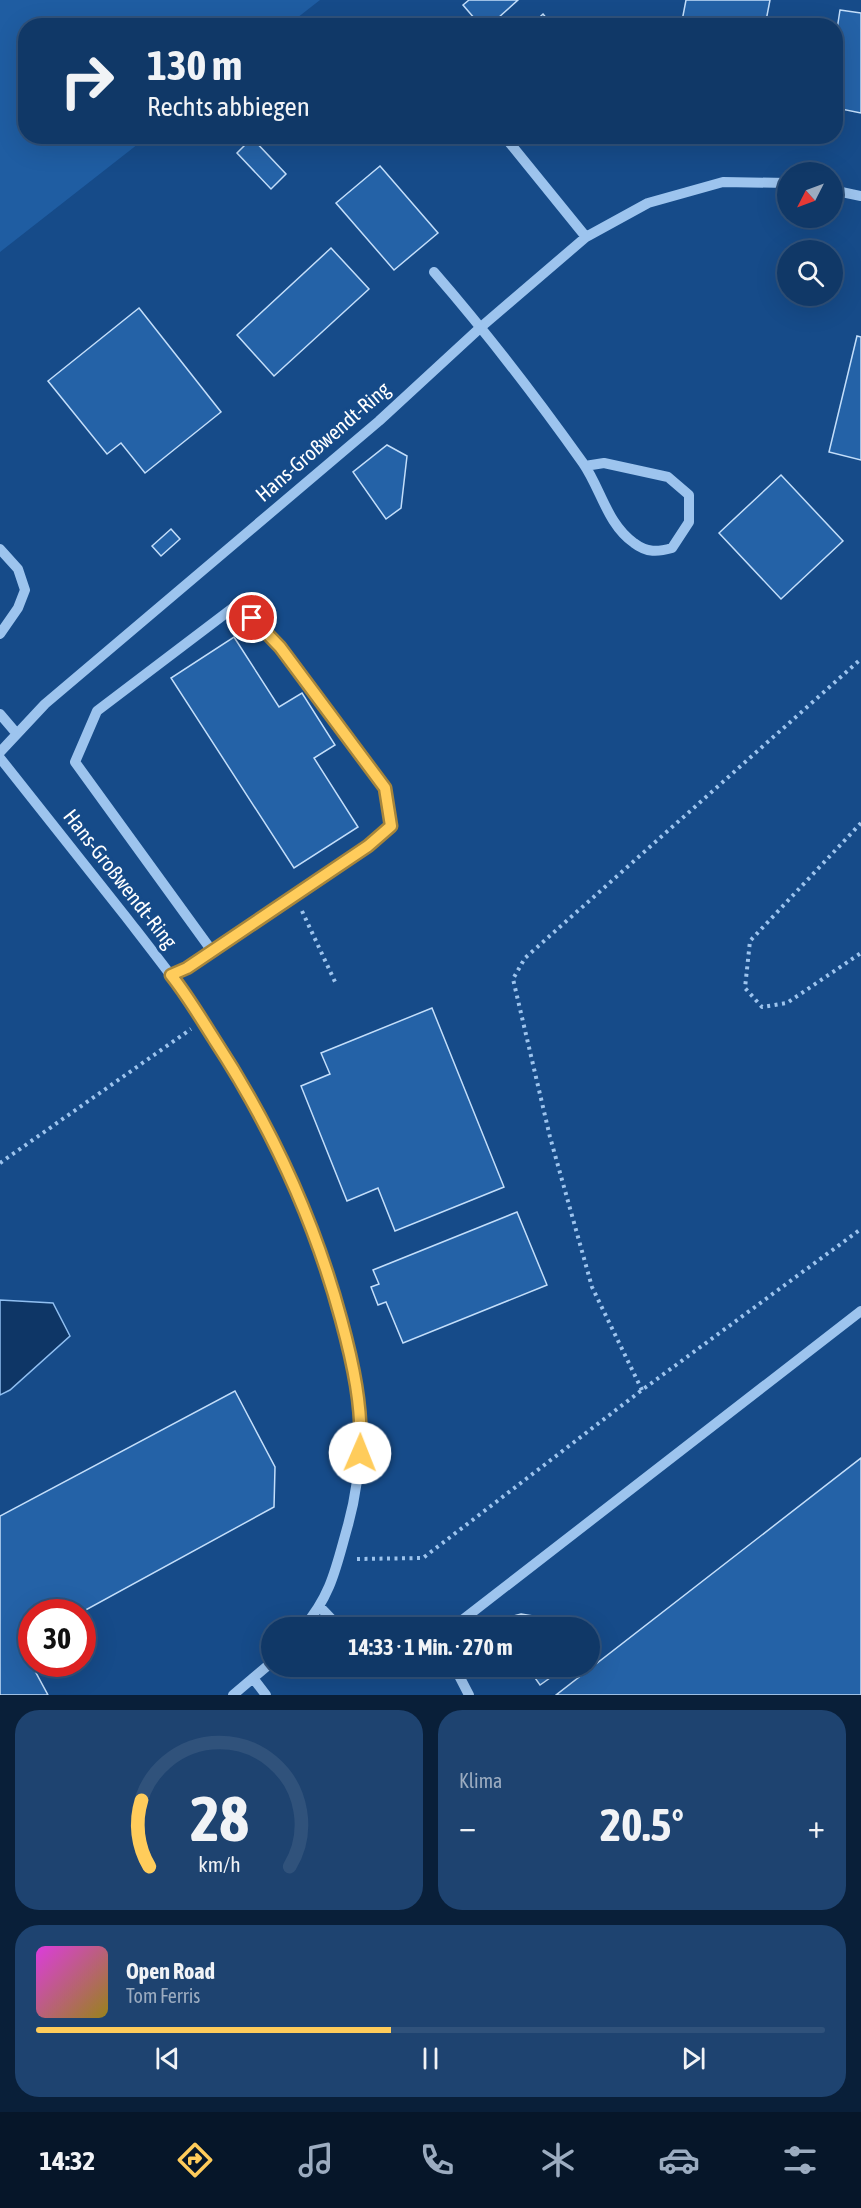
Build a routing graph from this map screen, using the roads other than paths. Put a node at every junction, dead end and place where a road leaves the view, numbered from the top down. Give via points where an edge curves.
1 (510, 144) edge
2 (777, 183) edge
3 (843, 192) edge
4 (861, 196) edge
5 (586, 237) junction
6 (434, 272) dead end
7 (482, 327) junction
8 (585, 466) junction
9 (0, 549) edge
10 (0, 634) edge
11 (0, 714) edge
12 (17, 734) junction
13 (0, 752) edge
14 (0, 758) edge
15 (212, 951) junction
16 (171, 975) junction
17 (861, 1311) edge
18 (321, 1607) junction
19 (312, 1617) edge
20 (330, 1617) edge
21 (466, 1617) edge
22 (261, 1671) edge
23 (460, 1677) edge
24 (253, 1678) junction
25 (233, 1695) edge
26 (266, 1695) edge
27 (469, 1695) edge

1 - 5 street
2 - 5 street, Hans-Großwendt-Ring via 723,182 648,203
3 - 4 street
5 - 7 street, Hans-Großwendt-Ring
6 - 7 street
7 - 8 street
7 - 12 street, Hans-Großwendt-Ring via 379,422 45,704
8 - 8 street via 611,518 634,543 654,553 672,548 689,522 689,495 668,477 651,472 604,463
9 - 10 street via 18,569 25,590
11 - 12 street
12 - 13 street, Hans-Großwendt-Ring
14 - 16 street, Hans-Großwendt-Ring
15 - 15 street via 368,846 391,826 385,788 280,647 238,604 97,711 75,762
15 - 16 street
16 - 18 street, Hans-Großwendt-Ring via 243,1082 298,1192 325,1262 353,1364 361,1433 357,1493 335,1575
17 - 21 street
18 - 19 street, Hans-Großwendt-Ring
18 - 20 street
22 - 24 street
23 - 27 street
24 - 25 street
24 - 26 street

